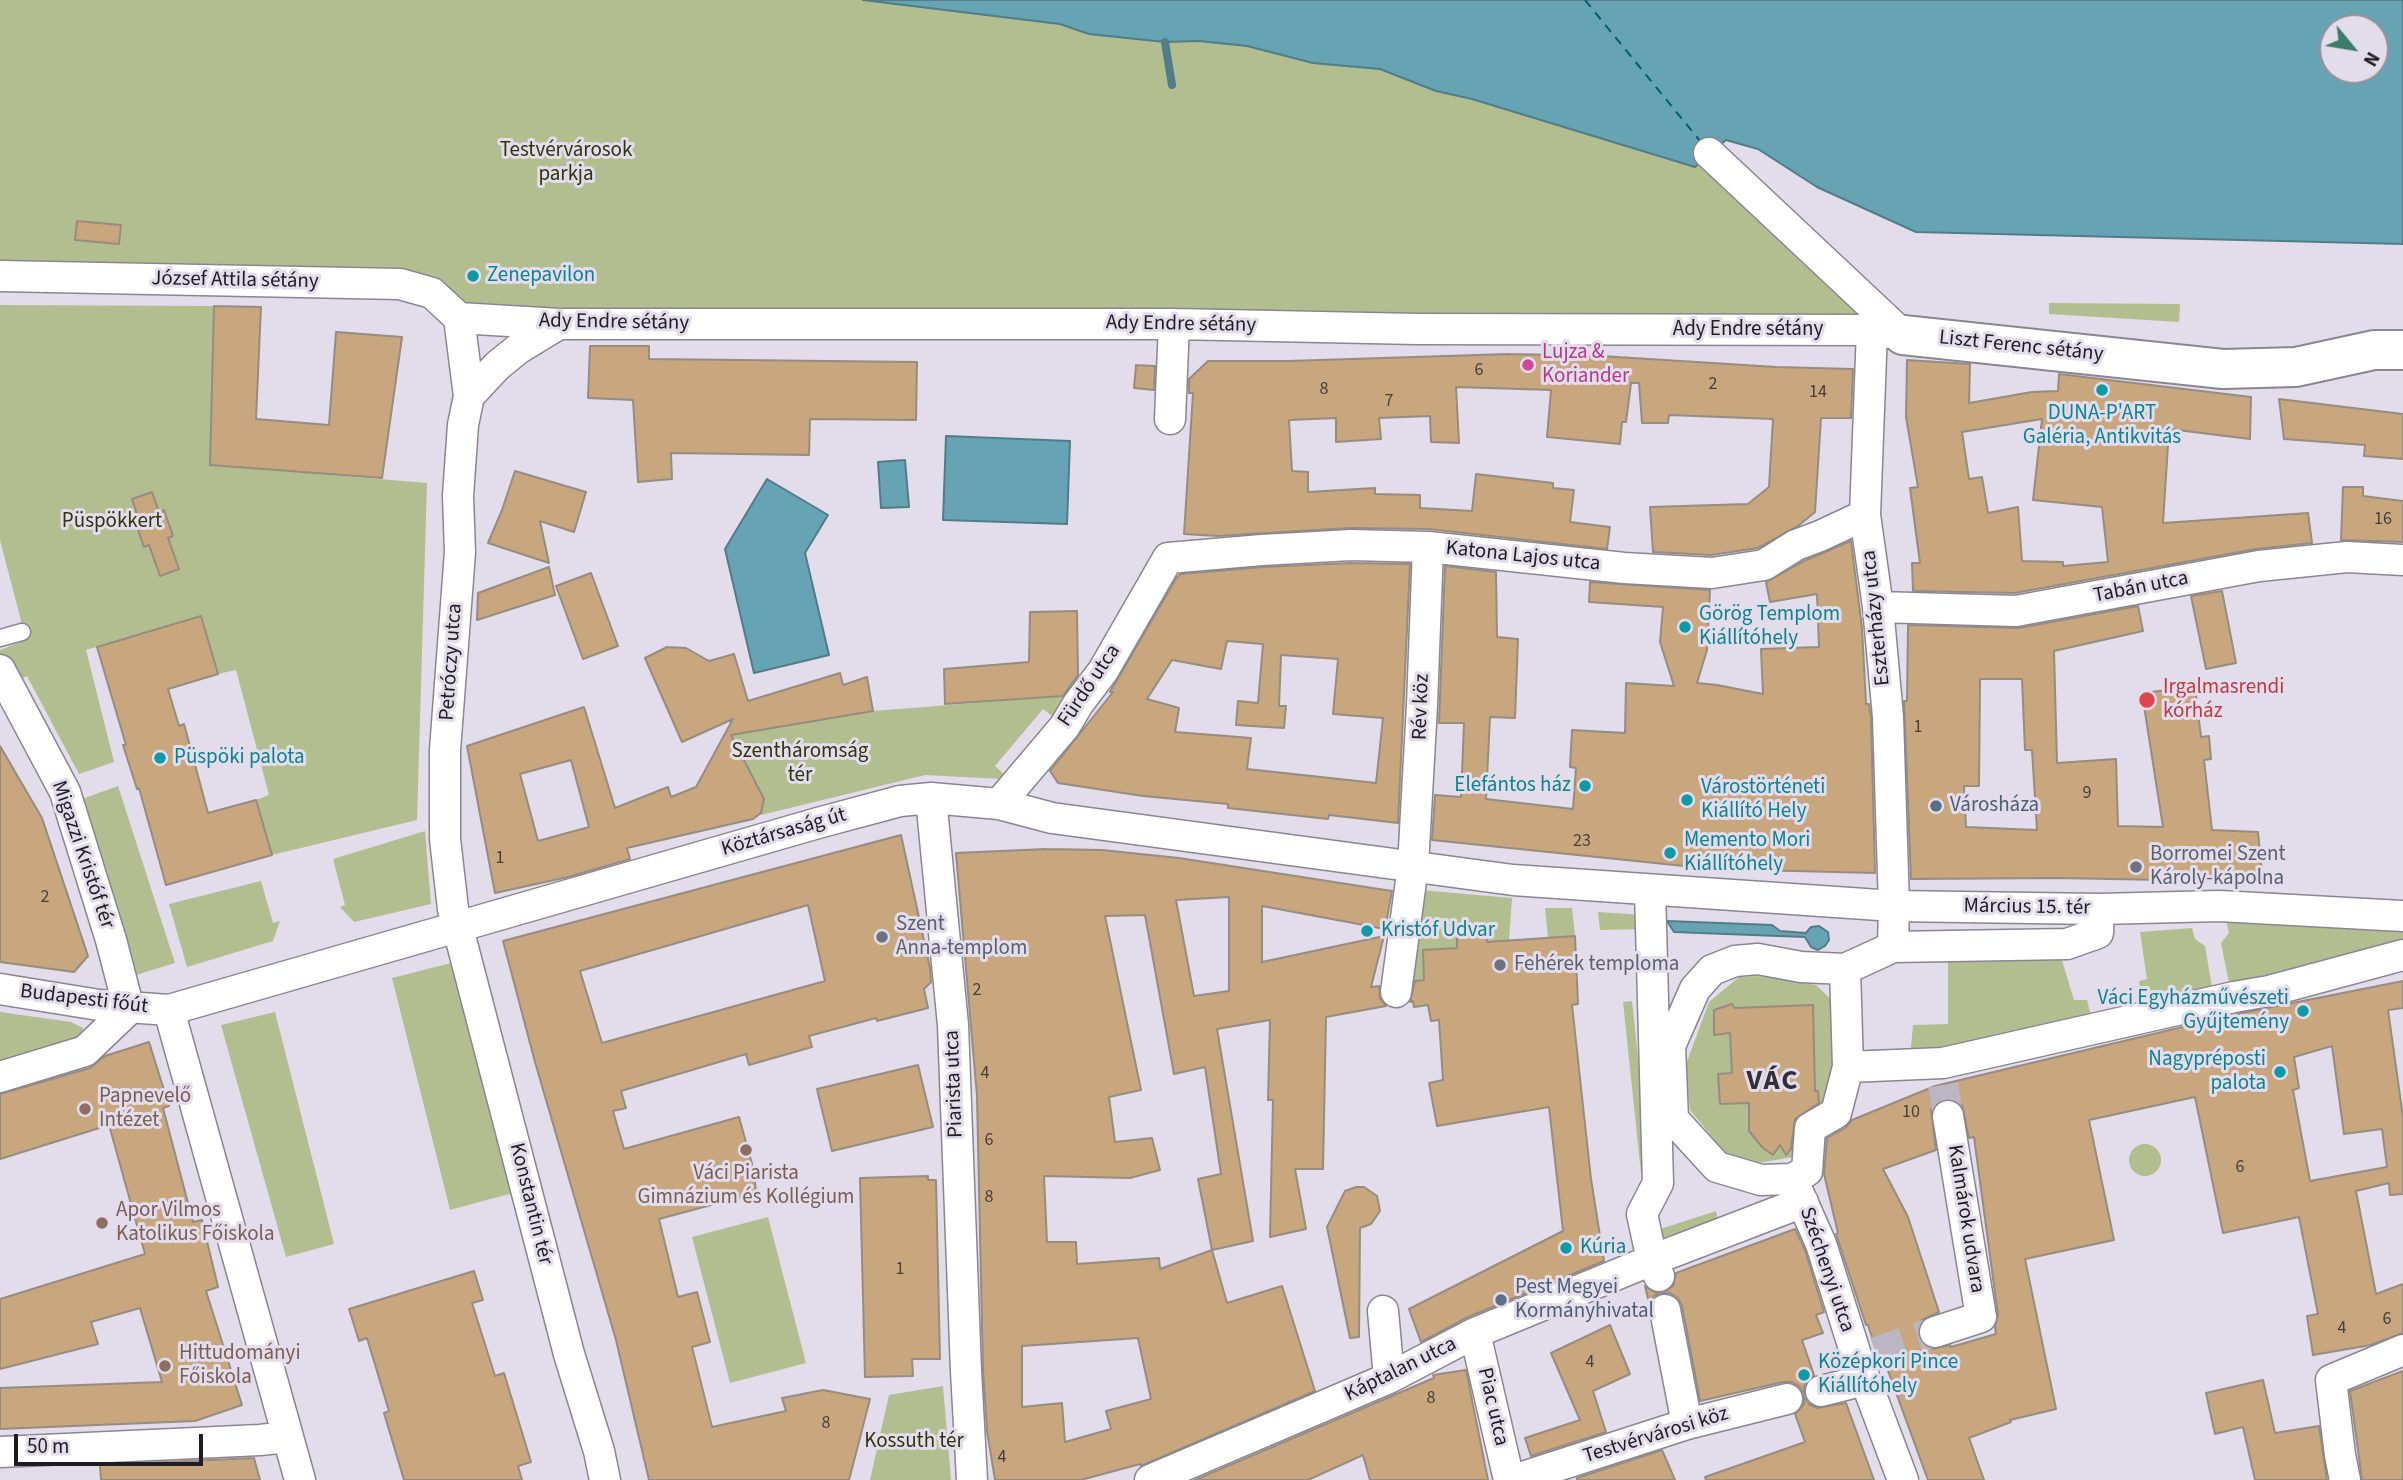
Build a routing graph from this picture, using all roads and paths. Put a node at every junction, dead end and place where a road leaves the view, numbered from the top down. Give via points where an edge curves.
1 (1709, 153) dead end
2 (0, 276) edge
3 (459, 318) junction
4 (559, 324) junction
5 (1174, 324) junction
6 (1888, 332) junction
7 (2403, 350) edge
8 (469, 396) junction
9 (1170, 419) dead end
10 (1865, 515) junction
11 (1428, 547) junction
12 (1168, 558) joint
13 (2402, 565) edge
14 (1878, 607) junction
15 (22, 632) dead end
16 (0, 638) edge
17 (0, 670) edge
18 (931, 798) junction
19 (999, 804) junction
20 (1413, 866) junction
21 (1650, 890) junction
22 (1894, 906) junction
23 (2099, 909) junction
24 (2403, 916) edge
25 (459, 928) junction
26 (1893, 947) junction
27 (2403, 956) edge
28 (1845, 969) junction
29 (0, 989) edge
30 (1396, 992) dead end
31 (129, 1009) junction
32 (169, 1010) junction
33 (1848, 1067) junction
34 (0, 1077) edge
35 (1948, 1116) tunnel mouth
36 (1798, 1190) junction
37 (1655, 1268) junction
38 (1665, 1310) dead end
39 (1383, 1311) dead end
40 (1486, 1328) junction
41 (1935, 1332) tunnel mouth
42 (2403, 1350) edge
43 (1866, 1363) junction
44 (1389, 1378) junction
45 (1821, 1391) dead end
46 (1787, 1399) dead end
47 (1687, 1424) junction
48 (287, 1437) junction
49 (0, 1452) edge
50 (1518, 1478) edge
51 (300, 1480) edge
52 (605, 1480) edge
53 (972, 1480) edge
54 (1150, 1480) edge
55 (1903, 1480) edge
56 (2345, 1480) edge

1 - 6 street
2 - 3 street, József Attila sétány via 401,284 432,293
3 - 4 street, Ady Endre sétány
3 - 8 street, Petróczy utca
4 - 5 street, Ady Endre sétány
4 - 8 street via 518,349
5 - 6 street, Ady Endre sétány
5 - 9 street
6 - 7 street, Liszt Ferenc sétány via 2223,369 2296,367 2374,350
6 - 10 street, Eszterházy utca
8 - 25 street, Petróczy utca via 459,484 460,552 445,750 445,839
10 - 11 street, Katona Lajos utca via 1796,545 1764,565 1712,573
10 - 14 street, Eszterházy utca
11 - 12 street, Katona Lajos utca via 1351,545
11 - 20 street, Rév köz
12 - 19 street, Fürdő utca via 1103,671 1065,726
13 - 14 street, Tabán utca via 2347,557 2259,566 2016,611
14 - 22 street, Eszterházy utca via 1888,717
15 - 16 lane
17 - 31 street, Migazzi Kristóf tér via 65,792
18 - 19 street, Köztársaság út
18 - 25 street, Köztársaság út via 818,823
18 - 53 street, Piarista utca via 953,1025
19 - 20 street, Köztársaság út via 1052,818
20 - 21 street, Március 15. tér via 1513,880
20 - 30 street, Rév köz
21 - 22 street, Március 15. tér
21 - 37 street via 1658,1183 1642,1214
22 - 23 street, Március 15. tér
22 - 26 street, Eszterházy utca
23 - 24 street, Március 15. tér via 2219,906
23 - 26 street via 2098,933 2067,944
25 - 32 street, Köztársaság út
25 - 52 street, Konstantin tér
26 - 28 street
27 - 33 street via 1943,1074
28 - 33 street
28 - 36 street via 1759,967 1735,961 1712,970 1695,989 1670,1046 1678,1068 1673,1119 1717,1167
29 - 31 street, Budapesti főút
31 - 32 street, Budapesti főút
31 - 34 street via 85,1051
32 - 48 street
33 - 36 street via 1836,1113 1807,1126 1807,1171
35 - 41 street, Kalmárok udvara via 1981,1317
36 - 37 street
36 - 43 street, Széchenyi utca
37 - 40 street, Káptalan utca
38 - 47 street
39 - 44 street
40 - 44 street, Káptalan utca
40 - 50 street, Piac utca
42 - 56 street via 2332,1380
43 - 45 street
43 - 55 street, Széchenyi utca
44 - 54 street, Káptalan utca
46 - 47 street, Testvérvárosi köz
47 - 50 street, Testvérvárosi köz
48 - 49 street
48 - 51 street

